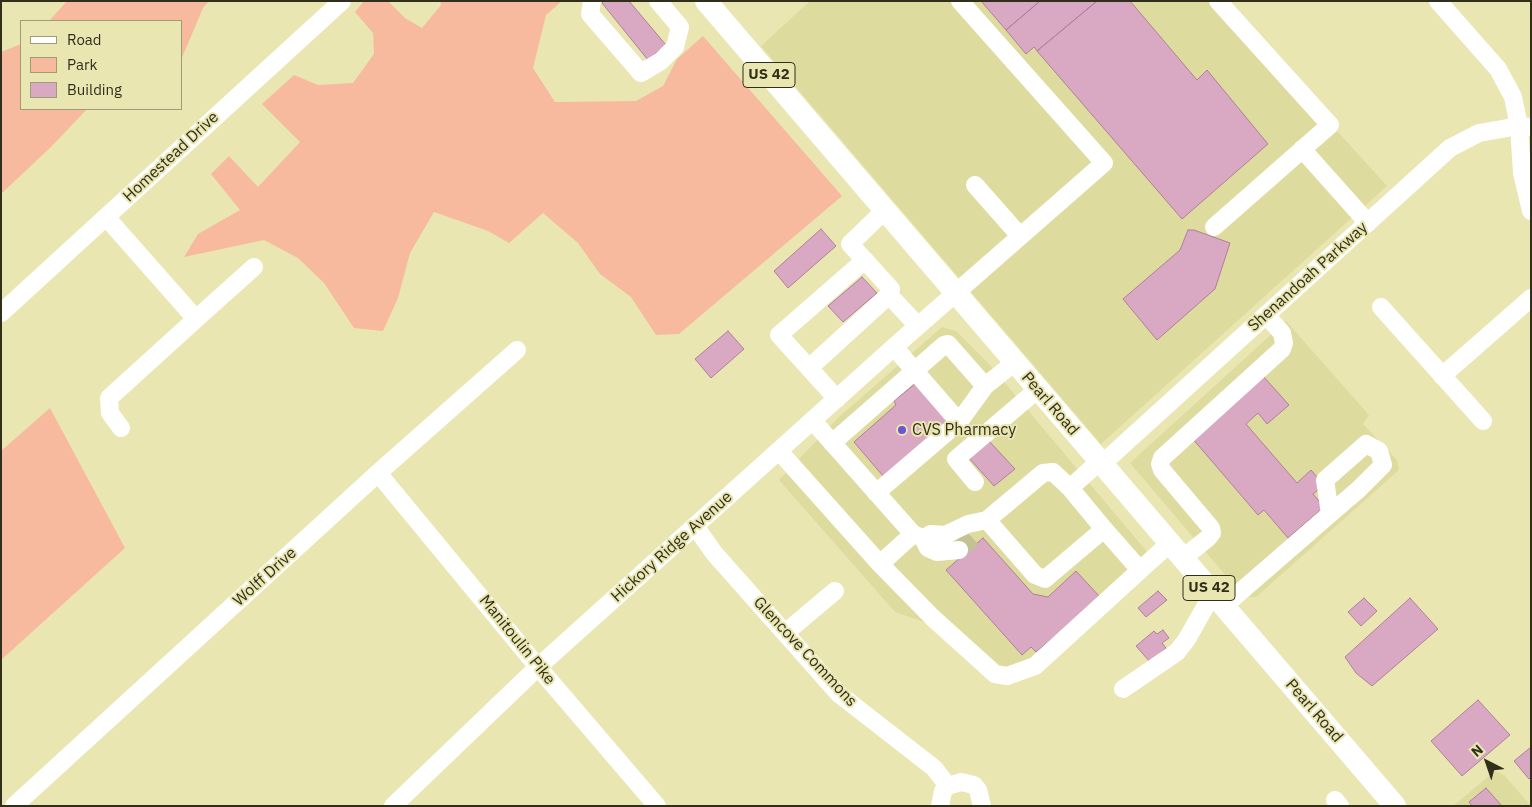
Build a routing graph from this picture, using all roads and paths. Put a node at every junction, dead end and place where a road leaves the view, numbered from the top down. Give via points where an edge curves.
1 (342, 1) edge
2 (592, 1) edge
3 (658, 1) edge
4 (706, 1) edge
5 (960, 1) edge
6 (1218, 1) edge
7 (1438, 1) edge
8 (1525, 127) edge
9 (1302, 149) junction
10 (976, 185) dead end
11 (884, 211) junction
12 (1531, 211) edge
13 (106, 217) junction
14 (1368, 223) junction
15 (1214, 227) dead end
16 (1020, 236) junction
17 (865, 260) junction
18 (254, 267) dead end
19 (955, 294) junction
20 (889, 295) junction
21 (1531, 298) edge
22 (1381, 307) dead end
23 (1, 314) edge
24 (1266, 315) junction
25 (196, 319) junction
26 (918, 326) junction
27 (894, 347) junction
28 (517, 350) dead end
29 (1014, 362) junction
30 (809, 368) junction
31 (914, 370) junction
32 (1442, 376) junction
33 (985, 386) junction
34 (1038, 389) junction
35 (837, 399) junction
36 (813, 421) junction
37 (1483, 421) dead end
38 (959, 422) junction
39 (121, 428) dead end
40 (938, 439) junction
41 (832, 443) junction
42 (778, 451) junction
43 (956, 459) junction
44 (1101, 463) junction
45 (378, 473) junction
46 (975, 482) dead end
47 (1070, 488) junction
48 (876, 493) junction
49 (1330, 514) dead end
50 (695, 526) junction
51 (980, 527) junction
52 (1104, 528) junction
53 (918, 536) junction
54 (959, 550) tunnel mouth
55 (1177, 551) junction
56 (880, 564) junction
57 (1140, 570) junction
58 (835, 591) dead end
59 (1218, 599) junction
60 (785, 633) junction
61 (538, 667) junction
62 (1123, 689) dead end
63 (948, 786) junction
64 (14, 806) edge
65 (393, 806) edge
66 (658, 806) edge
67 (940, 806) edge
68 (982, 806) edge
69 (1395, 806) edge

1 - 13 street, Homestead Drive
2 - 3 street via 590,14 640,73 661,61 675,47 680,27
4 - 11 main road, Pearl Road / US 42
5 - 16 street, Hickory Ridge Avenue via 1104,163
6 - 9 street via 1330,125
7 - 8 street via 1498,69
8 - 12 street via 1522,173
8 - 14 street, Shenandoah Parkway via 1478,133 1450,148
9 - 14 street
9 - 15 street
10 - 16 street
11 - 17 street via 850,244
11 - 19 main road, Pearl Road / US 42
13 - 23 street, Homestead Drive
13 - 25 street
14 - 24 street, Shenandoah Parkway
16 - 19 street, Hickory Ridge Avenue
17 - 20 street via 891,289
17 - 30 street via 779,335
18 - 25 street
19 - 26 street, Hickory Ridge Avenue
19 - 29 main road, Pearl Road / US 42
20 - 26 street
20 - 30 street
21 - 32 street
22 - 32 street
24 - 44 street, Shenandoah Parkway
24 - 55 street via 1282,333 1282,349 1162,458 1162,470 1212,533 1208,538
25 - 39 street via 109,398 110,413
26 - 27 street, Hickory Ridge Avenue
27 - 31 street
27 - 35 street, Hickory Ridge Avenue
28 - 45 street, Wolff Drive
29 - 33 street
29 - 34 main road, Pearl Road / US 42
30 - 35 street
31 - 33 street via 948,344
31 - 38 street
31 - 41 street
32 - 37 street
33 - 38 street
34 - 43 street
34 - 44 main road, Pearl Road / US 42
35 - 36 street, Hickory Ridge Avenue
36 - 41 street
36 - 42 street, Hickory Ridge Avenue
38 - 40 street
40 - 43 street
40 - 48 street
41 - 48 street
42 - 50 street, Hickory Ridge Avenue
42 - 56 street
43 - 46 street
44 - 47 street, Shenandoah Parkway
44 - 55 main road, Pearl Road / US 42
45 - 61 street, Manitoulin Pike
45 - 64 street, Wolff Drive
47 - 51 street via 1053,472 1043,473
47 - 52 street
48 - 53 street
49 - 59 street
50 - 60 street, Glencove Commons via 714,553
50 - 61 street, Hickory Ridge Avenue
51 - 52 street via 1035,575 1045,578
51 - 53 street via 968,524 945,535
52 - 57 street
53 - 54 street via 928,548 938,552
53 - 56 street
55 - 57 street
55 - 59 main road, Pearl Road / US 42
56 - 57 street via 995,674 1007,676 1035,666
58 - 60 street
59 - 62 street via 1168,660
59 - 69 main road, Pearl Road / US 42
60 - 63 street, Glencove Commons via 839,694 934,768
61 - 65 street, Hickory Ridge Avenue
61 - 66 street, Manitoulin Pike
63 - 67 street via 943,791
63 - 68 street via 961,782 974,785 982,796

